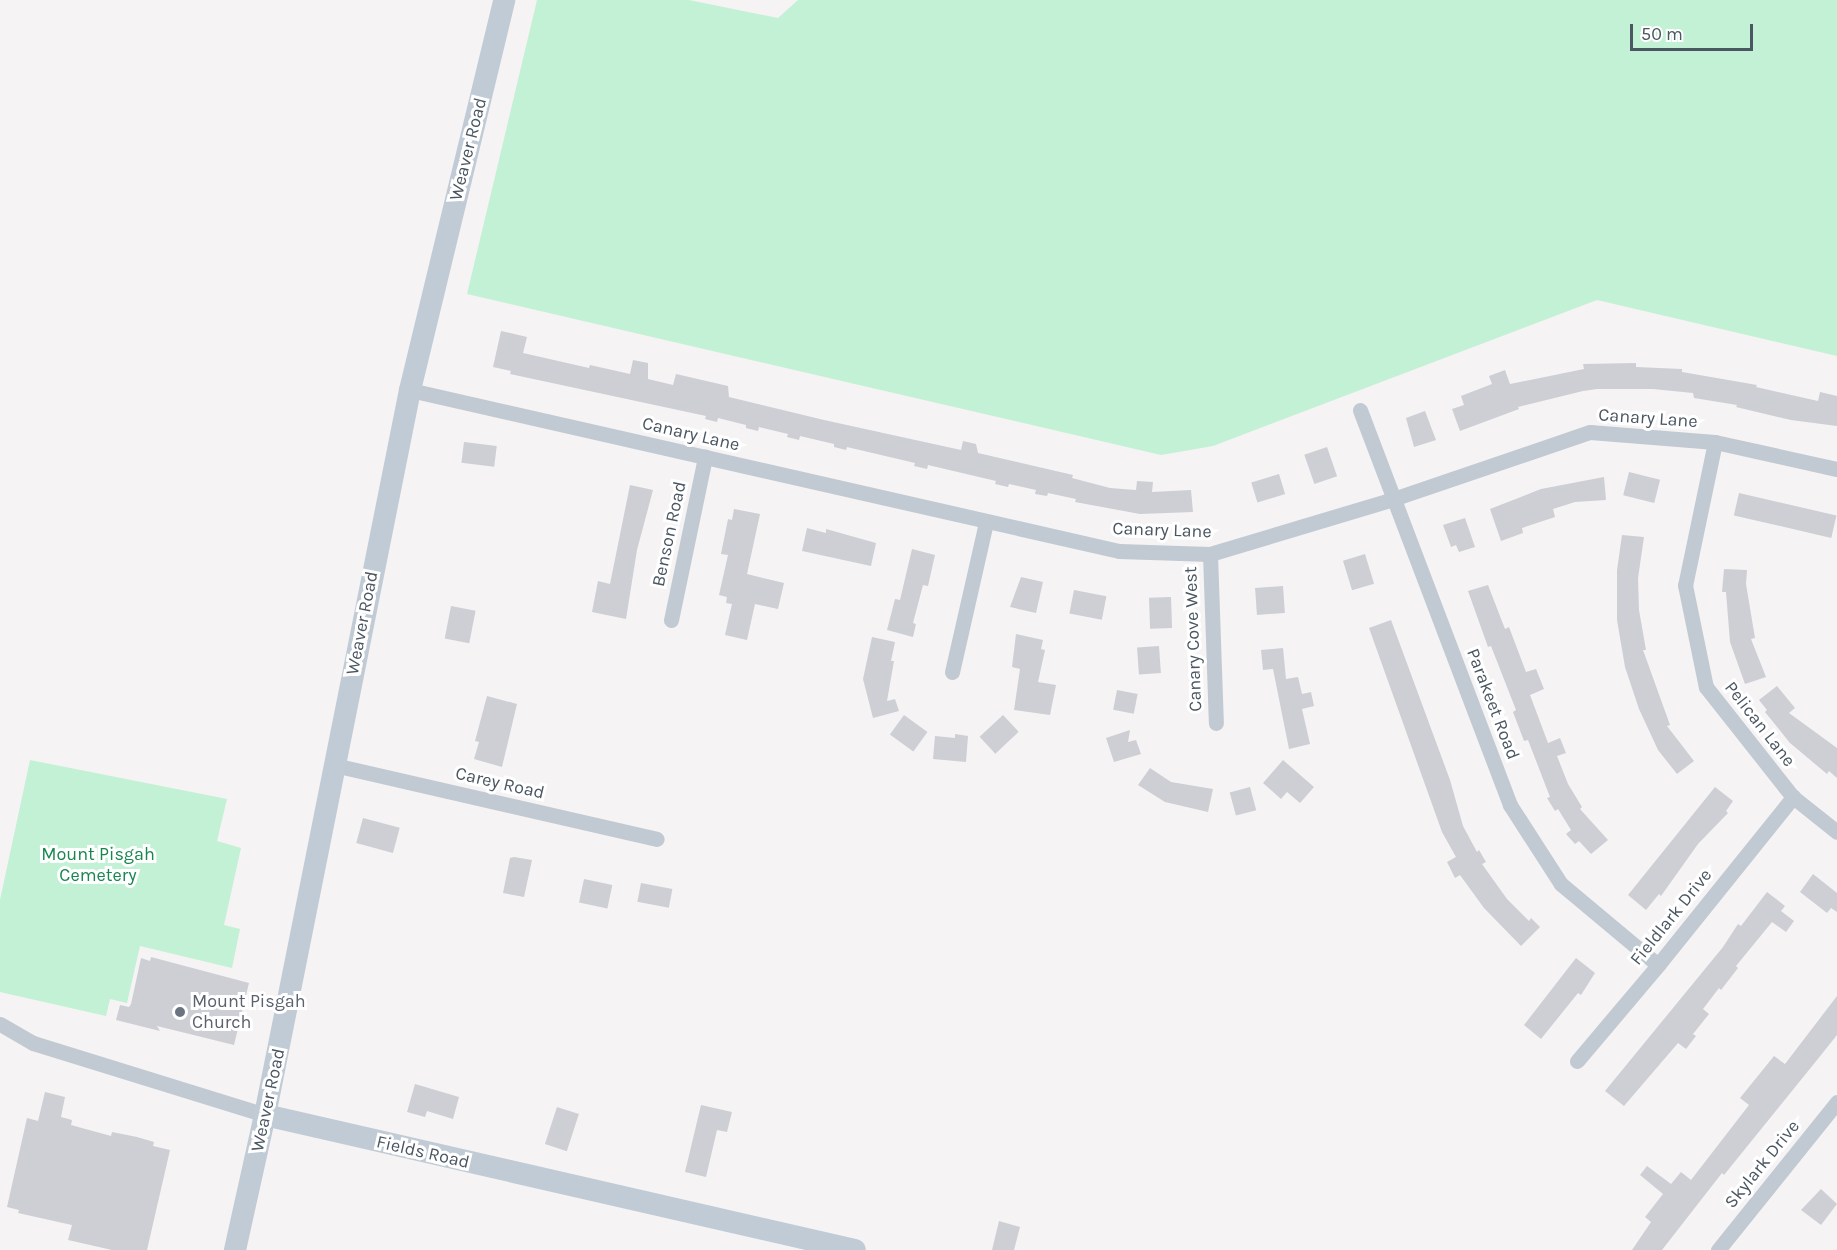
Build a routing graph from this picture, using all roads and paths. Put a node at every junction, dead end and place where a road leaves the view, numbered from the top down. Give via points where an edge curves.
1 (504, 0) edge
2 (410, 390) junction
3 (1360, 410) dead end
4 (1715, 442) junction
5 (705, 457) junction
6 (1837, 469) edge
7 (1393, 500) junction
8 (986, 522) junction
9 (1210, 554) junction
10 (671, 620) dead end
11 (952, 672) dead end
12 (1216, 723) dead end
13 (334, 765) junction
14 (1793, 797) junction
15 (1837, 832) edge
16 (657, 839) dead end
17 (1658, 965) junction
18 (0, 1024) edge
19 (1577, 1061) dead end
20 (1837, 1102) edge
21 (265, 1116) junction
22 (235, 1250) edge
23 (855, 1250) edge
24 (1718, 1250) edge

1 - 2 main road, Weaver Road
2 - 5 street, Canary Lane
2 - 13 main road, Weaver Road
3 - 7 street, Parakeet Road
4 - 6 street, Canary Lane
4 - 7 street, Canary Lane via 1590,432
4 - 14 street, Pelican Lane via 1685,585 1706,687
5 - 8 street, Canary Lane
5 - 10 street, Benson Road
7 - 9 street, Canary Lane
7 - 17 street, Parakeet Road via 1510,805 1561,884
8 - 9 street, Canary Lane via 1119,551
8 - 11 street
9 - 12 street, Canary Cove West
13 - 16 street, Carey Road
13 - 21 main road, Weaver Road
14 - 15 street, Pelican Lane
14 - 17 street, Fieldlark Drive
17 - 19 street, Fieldlark Drive
18 - 21 street, Fields Road via 33,1043
20 - 24 street, Skylark Drive
21 - 22 main road, Weaver Road
21 - 23 main road, Fields Road

